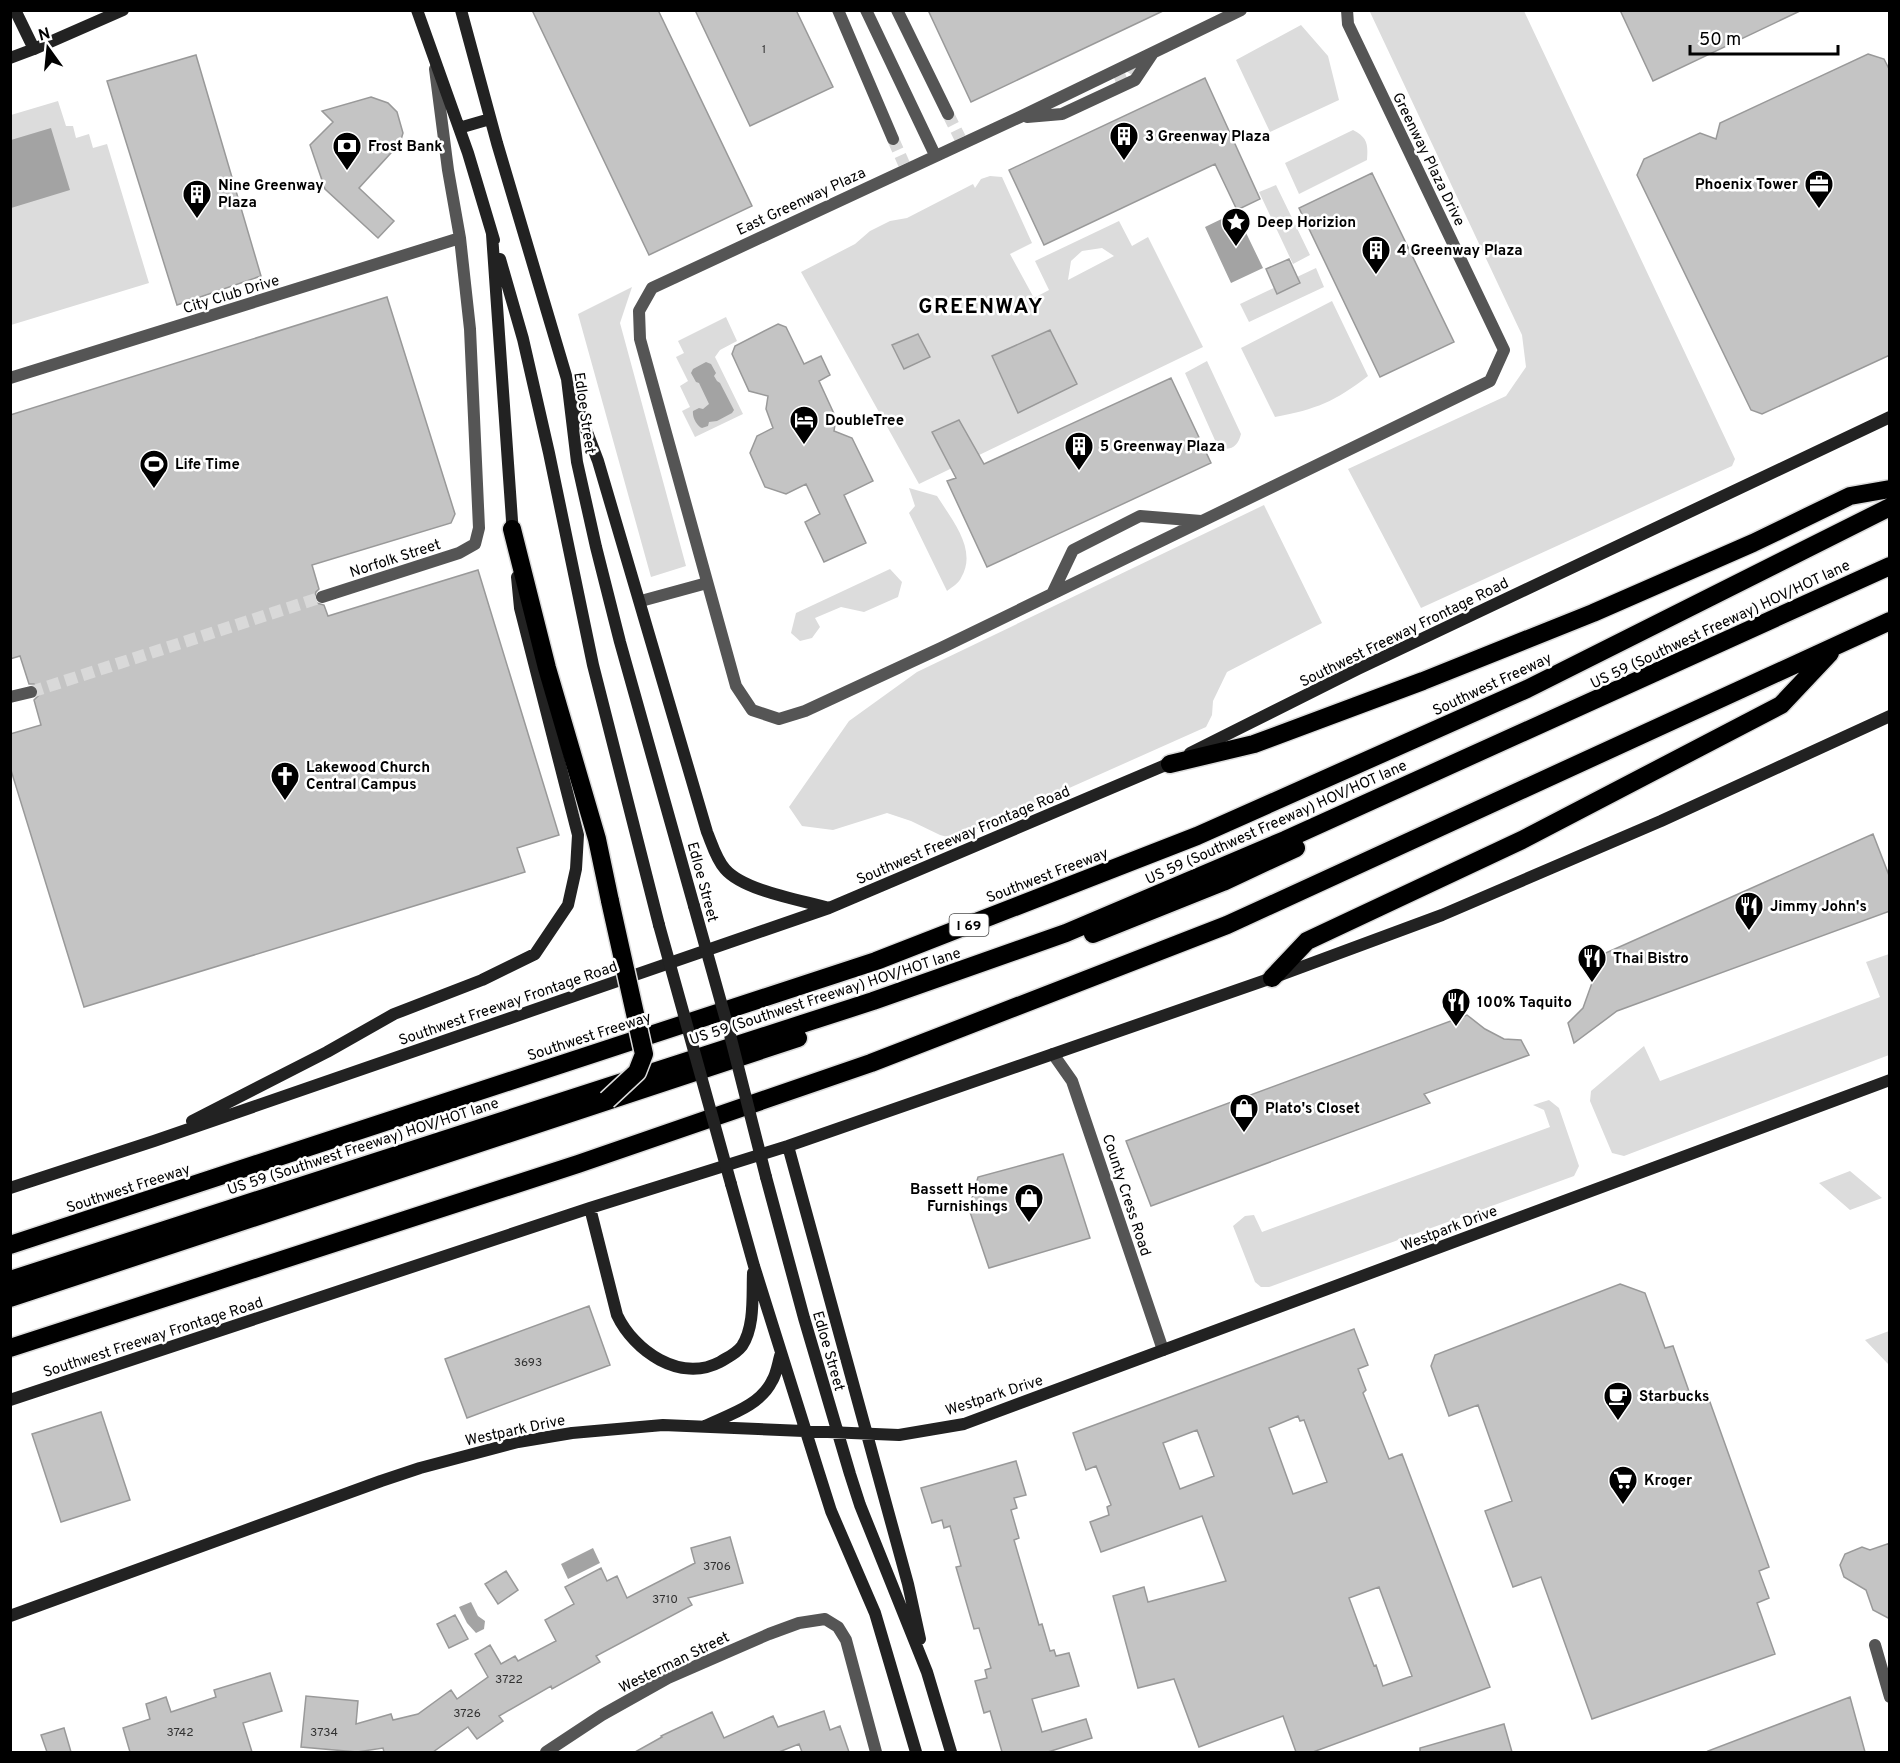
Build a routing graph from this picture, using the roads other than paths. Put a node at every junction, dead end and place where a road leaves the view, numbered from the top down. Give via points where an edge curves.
1 (15, 10) edge
2 (123, 10) edge
3 (417, 10) edge
4 (461, 10) edge
5 (838, 10) edge
6 (866, 10) edge
7 (897, 10) edge
8 (1241, 10) edge
9 (1347, 10) edge
10 (34, 49) junction
11 (432, 51) junction
12 (10, 58) edge
13 (948, 114) tunnel mouth
14 (490, 119) junction
15 (459, 128) junction
16 (893, 139) tunnel mouth
17 (934, 155) junction
18 (492, 234) junction
19 (460, 238) junction
20 (10, 378) edge
21 (567, 379) junction
22 (1890, 417) edge
23 (1890, 489) edge
24 (1890, 507) edge
25 (1201, 521) junction
26 (512, 529) junction
27 (1890, 566) edge
28 (707, 583) junction
29 (1052, 594) junction
30 (322, 597) tunnel mouth
31 (640, 601) junction
32 (1890, 621) edge
33 (1720, 644) junction
34 (1836, 646) junction
35 (31, 692) tunnel mouth
36 (10, 697) edge
37 (1890, 716) edge
38 (1170, 764) junction
39 (829, 908) junction
40 (1272, 978) junction
41 (1053, 1054) junction
42 (734, 1059) junction
43 (699, 1071) junction
44 (1890, 1080) edge
45 (607, 1100) junction
46 (154, 1141) junction
47 (788, 1146) junction
48 (10, 1188) edge
49 (590, 1208) junction
50 (10, 1245) edge
51 (752, 1261) junction
52 (10, 1280) edge
53 (10, 1298) edge
54 (10, 1348) edge
55 (1163, 1350) junction
56 (781, 1352) junction
57 (10, 1400) edge
58 (703, 1427) junction
59 (806, 1431) junction
60 (837, 1432) junction
61 (867, 1433) junction
62 (10, 1616) edge
63 (1875, 1645) dead end
64 (927, 1672) junction
65 (1890, 1697) edge
66 (546, 1752) edge
67 (876, 1752) edge
68 (916, 1752) edge
69 (951, 1752) edge

1 - 10 main road
2 - 10 main road
3 - 11 main road
4 - 14 main road, Edloe Street
5 - 16 street
6 - 17 street
7 - 13 street
8 - 17 street, East Greenway Plaza via 1154,52 1135,80 1062,114 1020,117
9 - 25 street, Greenway Plaza Drive via 1348,24 1504,350 1490,381
10 - 12 main road
11 - 15 main road
11 - 19 street
14 - 15 main road
14 - 21 main road, Edloe Street
15 - 18 main road
17 - 28 street, East Greenway Plaza via 652,288 643,303 639,311 640,339
18 - 26 main road
18 - 43 main road, bridge via 523,339 588,643 670,973
19 - 20 street, City Club Drive
19 - 30 street, Norfolk Street via 470,328 479,528 475,544 459,553
21 - 31 main road via 598,461
21 - 42 main road, Edloe Street, bridge via 579,473 620,642
22 - 38 main road, Southwest Freeway Frontage Road via 1358,669
23 - 38 highway via 1850,496 1593,613 1423,681 1254,744
24 - 50 highway, Southwest Freeway / I 69 via 1527,688 1197,836 876,961
25 - 29 street, Greenway Plaza Drive
25 - 29 street via 1140,516 1073,550
26 - 45 highway, bridge via 547,668 597,839 644,1054 638,1072
26 - 46 main road via 520,608 578,836 568,905 535,954 482,981 394,1014
27 - 33 highway, US 59 (Southwest Freeway) HOV/HOT lane
28 - 29 street, East Greenway Plaza via 736,686 752,710 779,719 815,706
28 - 31 street
31 - 39 main road via 707,832 725,869 737,879 779,896
32 - 34 highway
33 - 42 highway via 1223,882 1004,967
33 - 52 highway, US 59 (Southwest Freeway) HOV/HOT lane via 1285,840 1066,933 873,1001
34 - 40 highway via 1781,705 1522,840 1307,941
34 - 54 highway via 1227,925 893,1054 566,1168
35 - 36 street
37 - 40 main road, Southwest Freeway Frontage Road via 1464,906
38 - 39 main road, Southwest Freeway Frontage Road
39 - 46 main road, Southwest Freeway Frontage Road
40 - 41 main road, Southwest Freeway Frontage Road
41 - 47 main road, Southwest Freeway Frontage Road
41 - 55 street, County Cress Road via 1072,1081
42 - 43 highway
42 - 60 main road, Edloe Street, bridge
43 - 45 highway
43 - 51 main road, bridge
44 - 55 main road, Westpark Drive
45 - 53 highway
46 - 48 main road, Southwest Freeway Frontage Road
47 - 49 main road, Southwest Freeway Frontage Road
47 - 61 main road
49 - 51 main road via 624,1329 646,1352 677,1367 714,1365 742,1345 750,1326
49 - 57 main road, Southwest Freeway Frontage Road
51 - 56 main road
55 - 61 main road, Westpark Drive via 964,1424 899,1435
56 - 58 main road via 773,1381 764,1393
56 - 59 main road
58 - 59 main road, Westpark Drive
58 - 62 main road, Westpark Drive via 663,1425 572,1433 420,1468
59 - 60 main road, Westpark Drive
59 - 68 main road via 831,1511 875,1613
60 - 61 main road, Westpark Drive
60 - 64 main road, Edloe Street via 860,1505
61 - 64 main road
63 - 65 street
64 - 69 main road, Edloe Street
66 - 67 street, Westerman Street via 668,1678 769,1634 825,1619 838,1627 846,1640

